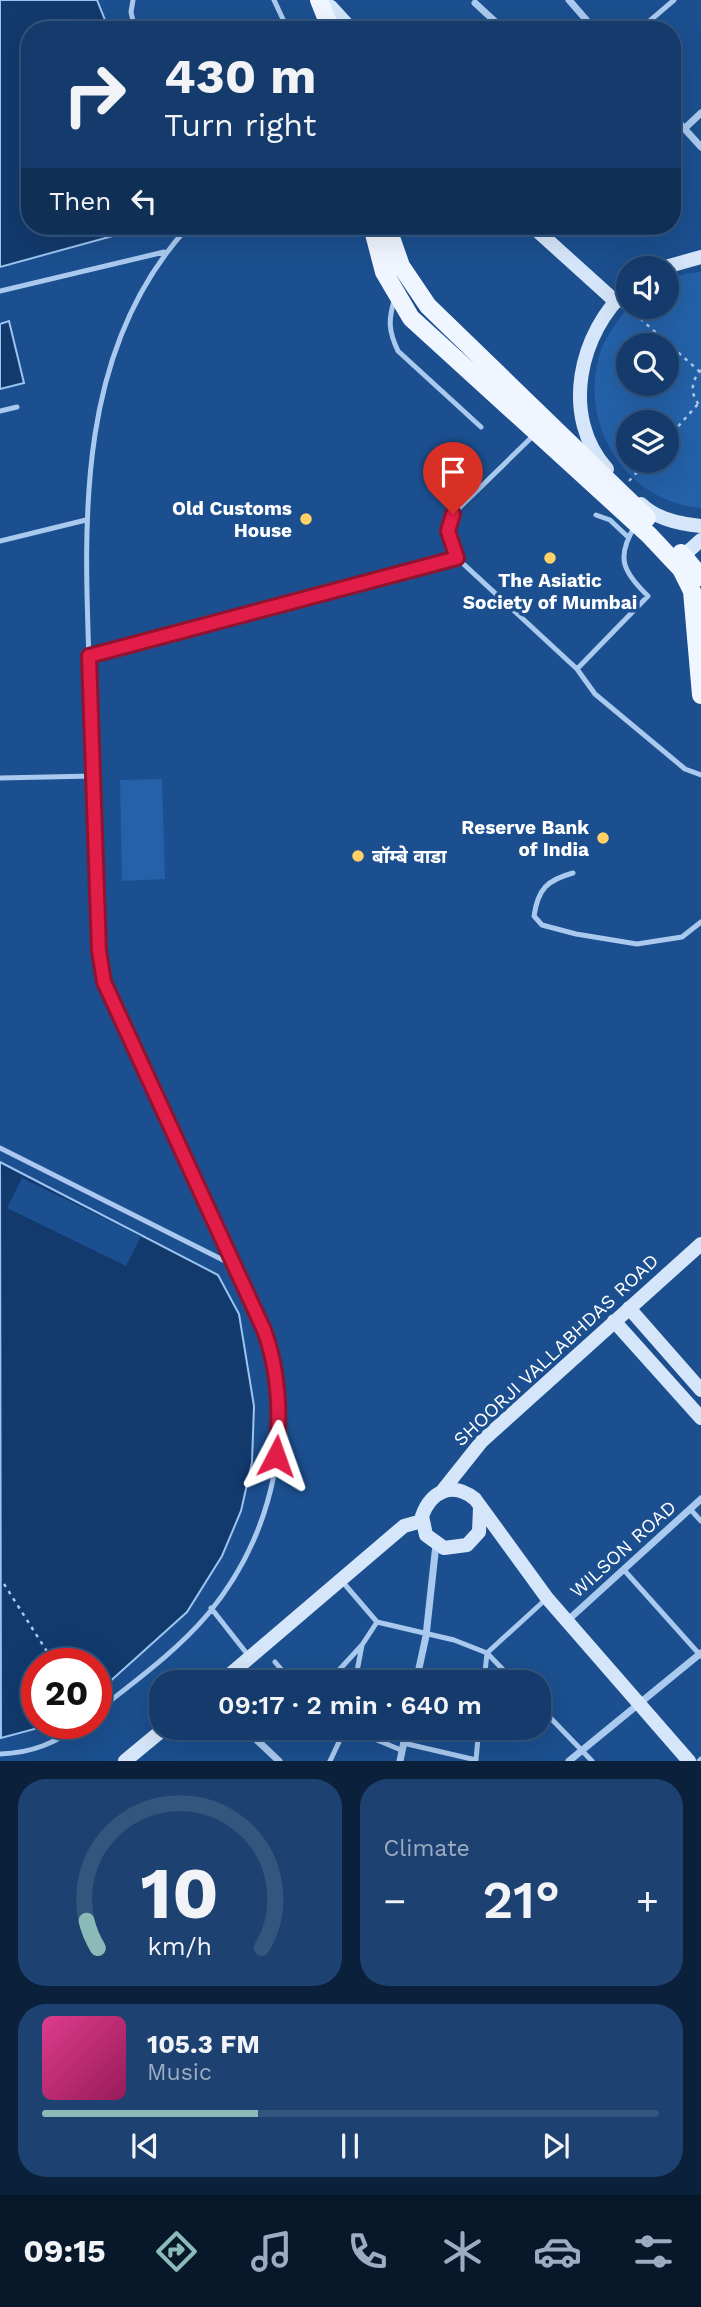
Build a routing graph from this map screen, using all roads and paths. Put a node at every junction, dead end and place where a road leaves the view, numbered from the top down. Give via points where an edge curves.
1 (133, 0) edge
2 (274, 0) edge
3 (569, 0) edge
4 (674, 0) edge
5 (326, 2) edge
6 (475, 3) dead end
7 (133, 21) edge
8 (284, 21) edge
9 (329, 21) edge
10 (344, 21) edge
11 (494, 21) edge
12 (587, 21) edge
13 (650, 21) edge
14 (701, 113) edge
15 (681, 126) edge
16 (684, 129) junction
17 (701, 148) edge
18 (181, 235) edge
19 (376, 235) edge
20 (388, 235) edge
21 (542, 235) edge
22 (164, 253) junction
23 (701, 257) edge
24 (679, 263) edge
25 (392, 269) junction
26 (0, 291) edge
27 (396, 294) junction
28 (616, 300) edge
29 (616, 310) edge
30 (639, 319) edge
31 (700, 370) edge
32 (699, 405) edge
33 (17, 407) dead end
34 (0, 411) edge
35 (582, 417) junction
36 (679, 426) edge
37 (481, 427) dead end
38 (542, 427) junction
39 (568, 439) junction
40 (572, 464) junction
41 (636, 473) edge
42 (632, 478) dead end
43 (596, 515) dead end
44 (86, 520) junction
45 (701, 526) edge
46 (633, 530) junction
47 (701, 540) edge
48 (0, 541) edge
49 (683, 556) junction
50 (457, 558) junction
51 (694, 575) edge
52 (89, 656) junction
53 (577, 669) junction
54 (701, 695) edge
55 (701, 775) edge
56 (93, 776) junction
57 (0, 778) edge
58 (573, 873) dead end
59 (701, 922) edge
60 (0, 1148) edge
61 (701, 1244) edge
62 (234, 1266) junction
63 (629, 1308) junction
64 (614, 1321) junction
65 (700, 1386) edge
66 (683, 1398) junction
67 (701, 1418) edge
68 (443, 1490) junction
69 (701, 1499) edge
70 (480, 1508) junction
71 (690, 1509) junction
72 (422, 1521) junction
73 (701, 1521) edge
74 (436, 1544) junction
75 (624, 1570) junction
76 (340, 1579) junction
77 (4, 1584) dead end
78 (547, 1598) junction
79 (211, 1608) junction
80 (567, 1621) junction
81 (377, 1622) junction
82 (426, 1636) junction
83 (362, 1645) junction
84 (45, 1648) edge
85 (486, 1653) junction
86 (701, 1655) edge
87 (249, 1657) junction
88 (275, 1662) dead end
89 (234, 1670) edge
90 (282, 1670) edge
91 (339, 1670) edge
92 (357, 1670) edge
93 (419, 1670) edge
94 (485, 1670) edge
95 (503, 1670) edge
96 (112, 1699) edge
97 (641, 1705) junction
98 (551, 1718) edge
99 (61, 1739) edge
100 (150, 1740) edge
101 (261, 1740) edge
102 (340, 1740) edge
103 (382, 1740) edge
104 (404, 1740) edge
105 (478, 1740) edge
106 (258, 1742) joint
107 (402, 1747) junction
108 (584, 1752) junction
109 (0, 1754) edge
110 (476, 1760) edge
111 (125, 1761) edge
112 (279, 1761) edge
113 (330, 1761) edge
114 (400, 1761) edge
115 (569, 1761) edge
116 (592, 1761) edge
117 (690, 1761) edge

1 - 7 lane
2 - 8 lane
3 - 12 street
4 - 13 lane
5 - 9 main road
5 - 10 street
6 - 11 street
14 - 16 street
15 - 16 street
16 - 17 street
18 - 22 lane
19 - 25 main road
20 - 25 main road
21 - 28 street
22 - 26 lane
22 - 44 lane via 136,301 113,355 93,432
23 - 24 street
25 - 27 main road
25 - 38 main road
27 - 37 lane via 388,320 398,351
27 - 38 main road via 411,318
29 - 35 street via 592,336 581,376
30 - 31 path
31 - 32 path via 693,384
32 - 36 path
33 - 34 lane
35 - 39 street via 572,426
35 - 45 street via 595,456 649,511
38 - 39 main road
38 - 40 main road
38 - 50 lane via 453,514 448,531
39 - 40 street
39 - 49 main road
40 - 46 main road
41 - 42 path
43 - 46 lane
44 - 48 lane
44 - 52 lane
46 - 51 main road
46 - 53 lane via 622,558 632,581 648,596
47 - 49 street
49 - 51 main road
50 - 52 lane
50 - 53 lane
51 - 54 main road
52 - 56 lane
53 - 55 lane via 594,694 685,769
56 - 57 lane
56 - 62 lane via 104,982
58 - 59 lane via 541,888 534,916 542,925 637,944 682,937
60 - 62 lane
61 - 63 street, SHOORJI VALLABHDAS ROAD
62 - 79 lane via 273,1355 279,1431 274,1482 262,1523 243,1564
63 - 64 street, SHOORJI VALLABHDAS ROAD
63 - 65 street
64 - 66 street
64 - 68 street, SHOORJI VALLABHDAS ROAD via 482,1441
65 - 66 street
66 - 67 street
68 - 70 street via 468,1493
68 - 72 street via 426,1503
69 - 71 street, WILSON ROAD
70 - 74 street via 479,1532 467,1545 457,1549
70 - 78 street
71 - 73 lane
71 - 75 street, WILSON ROAD
72 - 74 street via 426,1535
72 - 76 street via 404,1527
74 - 82 street
75 - 80 street, WILSON ROAD
75 - 86 lane
76 - 81 lane
76 - 87 street
77 - 84 path
78 - 80 street
78 - 85 lane
79 - 87 lane
79 - 96 lane
80 - 97 street
81 - 82 lane
81 - 83 lane
82 - 85 lane via 454,1640
82 - 93 street
83 - 91 lane
83 - 92 lane
85 - 94 lane
85 - 95 lane
86 - 97 street
87 - 89 street
88 - 90 lane
97 - 108 street
97 - 117 street
98 - 108 lane
99 - 109 lane via 25,1753
100 - 111 street
101 - 106 lane
102 - 113 lane
103 - 107 lane
104 - 107 street
105 - 110 lane
106 - 112 street
107 - 110 lane
107 - 114 street
108 - 115 street
108 - 116 lane

